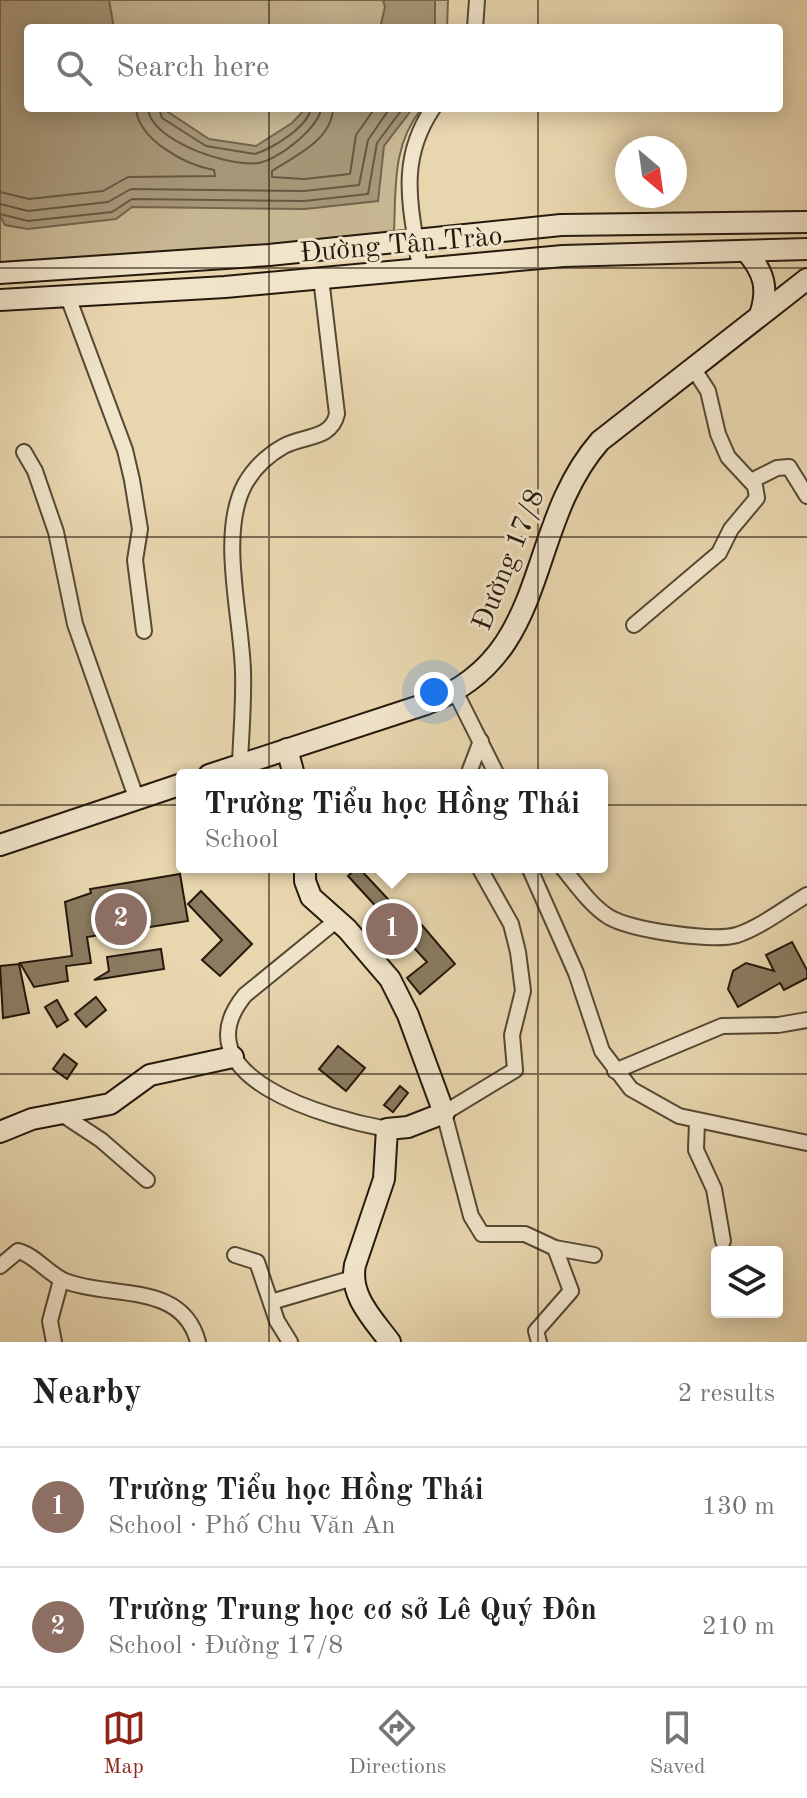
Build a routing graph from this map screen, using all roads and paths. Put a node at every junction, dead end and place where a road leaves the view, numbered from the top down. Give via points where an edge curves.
1 (477, 0) edge
2 (475, 24) edge
3 (431, 112) edge
4 (807, 222) edge
5 (416, 238) junction
6 (807, 249) edge
7 (746, 251) junction
8 (420, 270) junction
9 (0, 273) edge
10 (321, 278) junction
11 (807, 279) edge
12 (68, 297) junction
13 (0, 300) edge
14 (760, 315) junction
15 (693, 368) junction
16 (24, 452) dead end
17 (751, 481) junction
18 (807, 496) edge
19 (634, 625) dead end
20 (144, 631) dead end
21 (456, 693) junction
22 (481, 741) junction
23 (287, 749) junction
24 (240, 764) junction
25 (226, 769) edge
26 (292, 769) edge
27 (470, 769) edge
28 (495, 769) edge
29 (176, 786) edge
30 (137, 800) junction
31 (0, 845) edge
32 (305, 873) edge
33 (482, 873) edge
34 (532, 873) edge
35 (567, 873) edge
36 (807, 895) edge
37 (337, 920) junction
38 (807, 1020) edge
39 (233, 1057) junction
40 (615, 1071) junction
41 (60, 1113) junction
42 (444, 1113) junction
43 (697, 1121) junction
44 (387, 1129) junction
45 (0, 1132) edge
46 (807, 1143) edge
47 (147, 1180) dead end
48 (723, 1241) dead end
49 (555, 1248) junction
50 (235, 1255) dead end
51 (594, 1255) dead end
52 (0, 1266) edge
53 (353, 1278) junction
54 (61, 1280) junction
55 (271, 1302) junction
56 (54, 1342) edge
57 (198, 1342) edge
58 (290, 1342) edge
59 (390, 1342) edge
60 (539, 1342) edge

1 - 2 street
3 - 5 street via 414,140 410,160
4 - 5 street, Đường Tân Trào via 561,225
5 - 8 street
5 - 9 street, Đường Tân Trào via 269,255
6 - 7 street, Đường Tân Trào
7 - 8 street, Đường Tân Trào via 563,256
7 - 14 street via 767,285
8 - 10 street, Đường Tân Trào
10 - 12 street, Đường Tân Trào
10 - 24 street via 334,425 326,433 285,446 260,464 244,486 234,519 243,674
11 - 14 street, Đường 17/8
12 - 13 street, Đường Tân Trào
12 - 20 street via 128,465 140,529 135,560
14 - 15 street, Đường 17/8
15 - 17 street via 711,398 728,457
15 - 21 street, Đường 17/8 via 581,462 565,491 515,627 480,675
16 - 30 street via 56,532 75,624
17 - 18 street via 789,467
17 - 19 street via 757,498 719,553
21 - 22 street
21 - 23 street, Đường 17/8
22 - 27 street
22 - 28 street
23 - 24 street, Đường 17/8
23 - 26 street
24 - 25 street, Đường 17/8
29 - 30 street
30 - 31 street
32 - 37 street via 311,897
33 - 42 street via 511,924 518,952 523,991 512,1035 515,1070
34 - 40 street via 576,973 597,1041
35 - 36 street via 588,899 625,924 717,937 748,931
37 - 39 street via 234,1009 227,1038
37 - 42 street via 390,979
38 - 40 street via 722,1026
39 - 41 street via 150,1075 110,1104
39 - 44 street via 254,1080 284,1098 350,1123
40 - 43 street via 654,1104
41 - 45 street
41 - 47 street
42 - 44 street
42 - 49 street via 477,1229 482,1234 525,1234
43 - 46 street
43 - 48 street via 696,1150 714,1189
44 - 53 street via 382,1186
49 - 51 street
49 - 60 street via 571,1291 540,1323
50 - 55 street via 257,1262
52 - 54 street via 18,1251
53 - 55 street
53 - 59 street via 366,1311
54 - 56 street via 50,1321
54 - 57 street via 175,1305 188,1318
55 - 58 street

